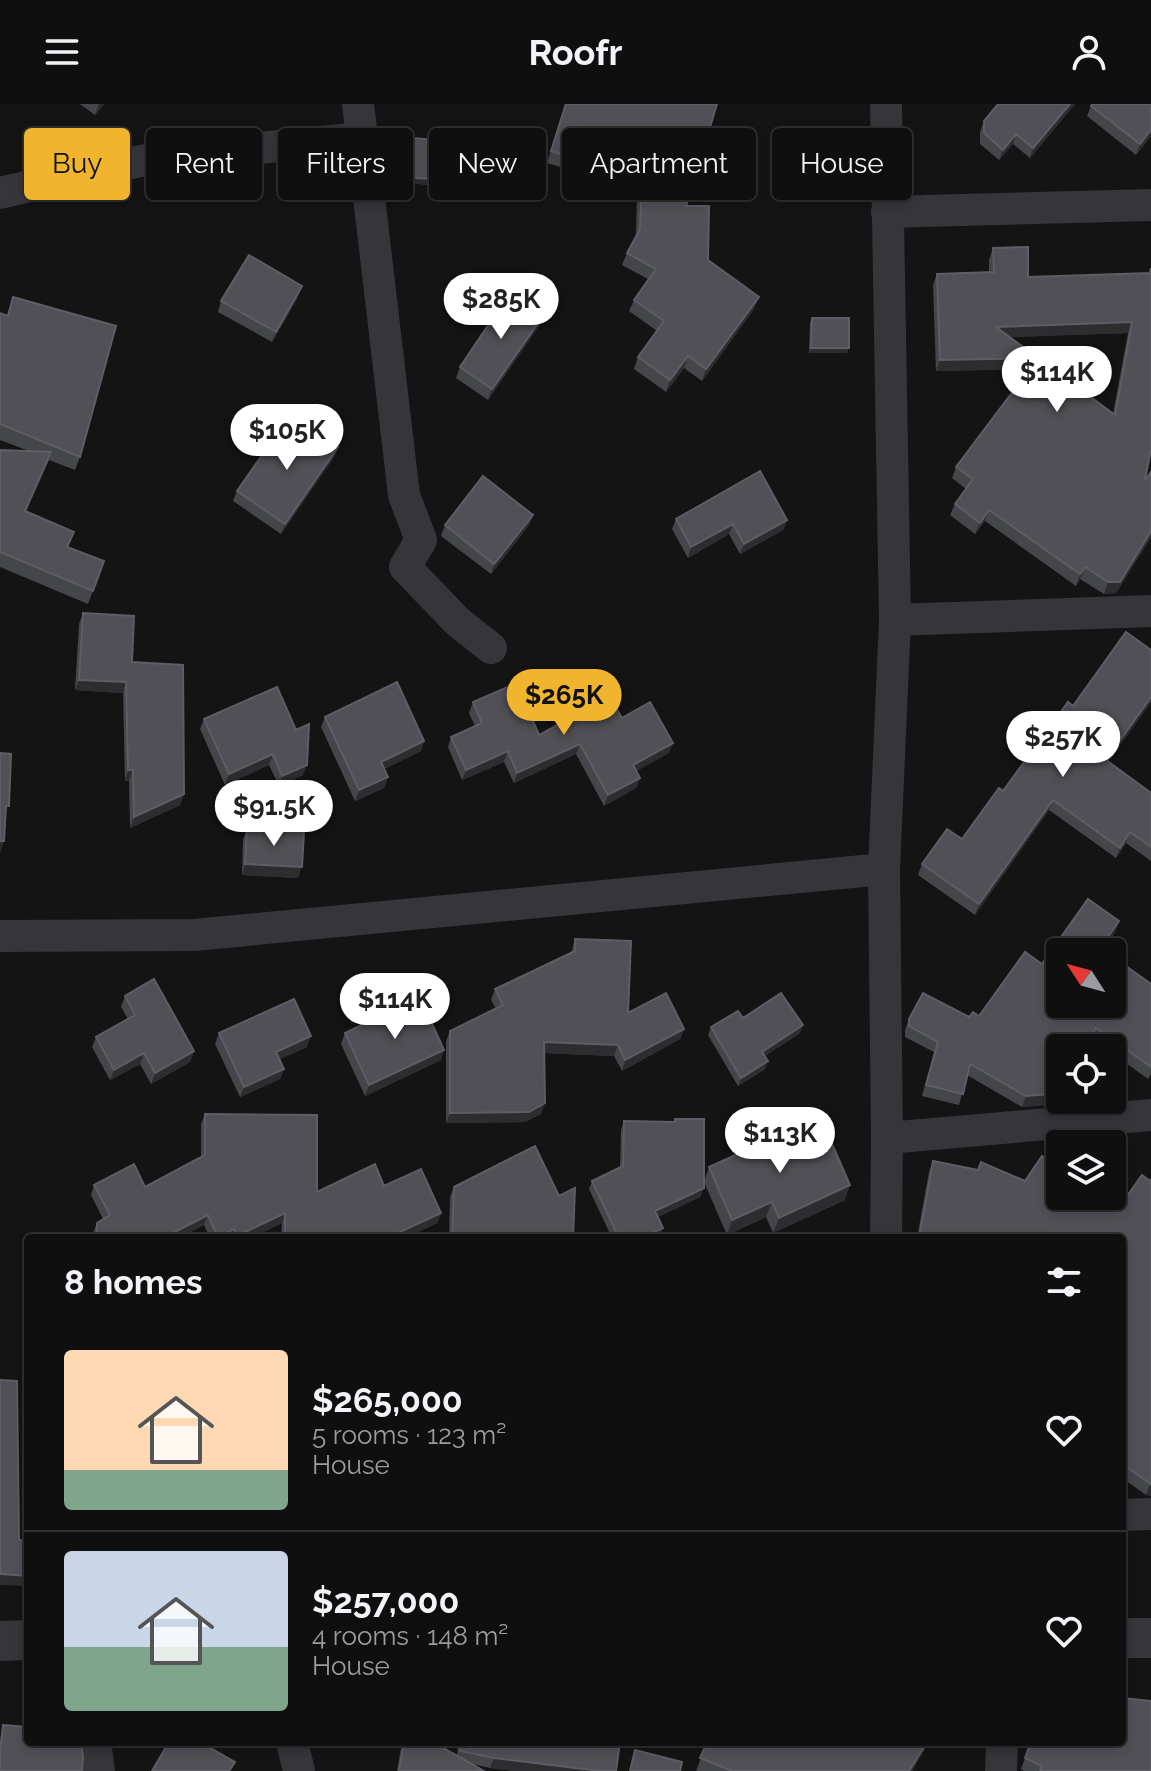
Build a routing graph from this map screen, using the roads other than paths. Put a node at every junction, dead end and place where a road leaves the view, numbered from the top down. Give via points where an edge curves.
1 (358, 104) edge
2 (886, 104) edge
3 (362, 128) edge
4 (278, 146) edge
5 (0, 193) edge
6 (370, 200) edge
7 (1151, 205) edge
8 (887, 212) junction
9 (1151, 611) edge
10 (895, 620) junction
11 (491, 648) dead end
12 (884, 869) junction
13 (0, 936) edge
14 (1151, 1115) edge
15 (887, 1138) junction
16 (886, 1234) edge
17 (1151, 1514) edge
18 (1126, 1515) edge
19 (1126, 1638) edge
20 (1151, 1638) edge
21 (24, 1640) edge
22 (0, 1641) edge
23 (96, 1746) edge
24 (293, 1746) edge
25 (1002, 1746) edge
26 (99, 1771) edge
27 (299, 1771) edge
28 (1001, 1771) edge

1 - 3 street
2 - 8 street
4 - 5 street via 154,158
6 - 11 street via 404,495 421,540 405,567
7 - 8 street
8 - 10 street
9 - 10 street
10 - 12 street
12 - 13 street via 194,935
12 - 15 street
14 - 15 street
15 - 16 street
17 - 18 street
19 - 20 street
21 - 22 street
23 - 26 street
24 - 27 street
25 - 28 street

